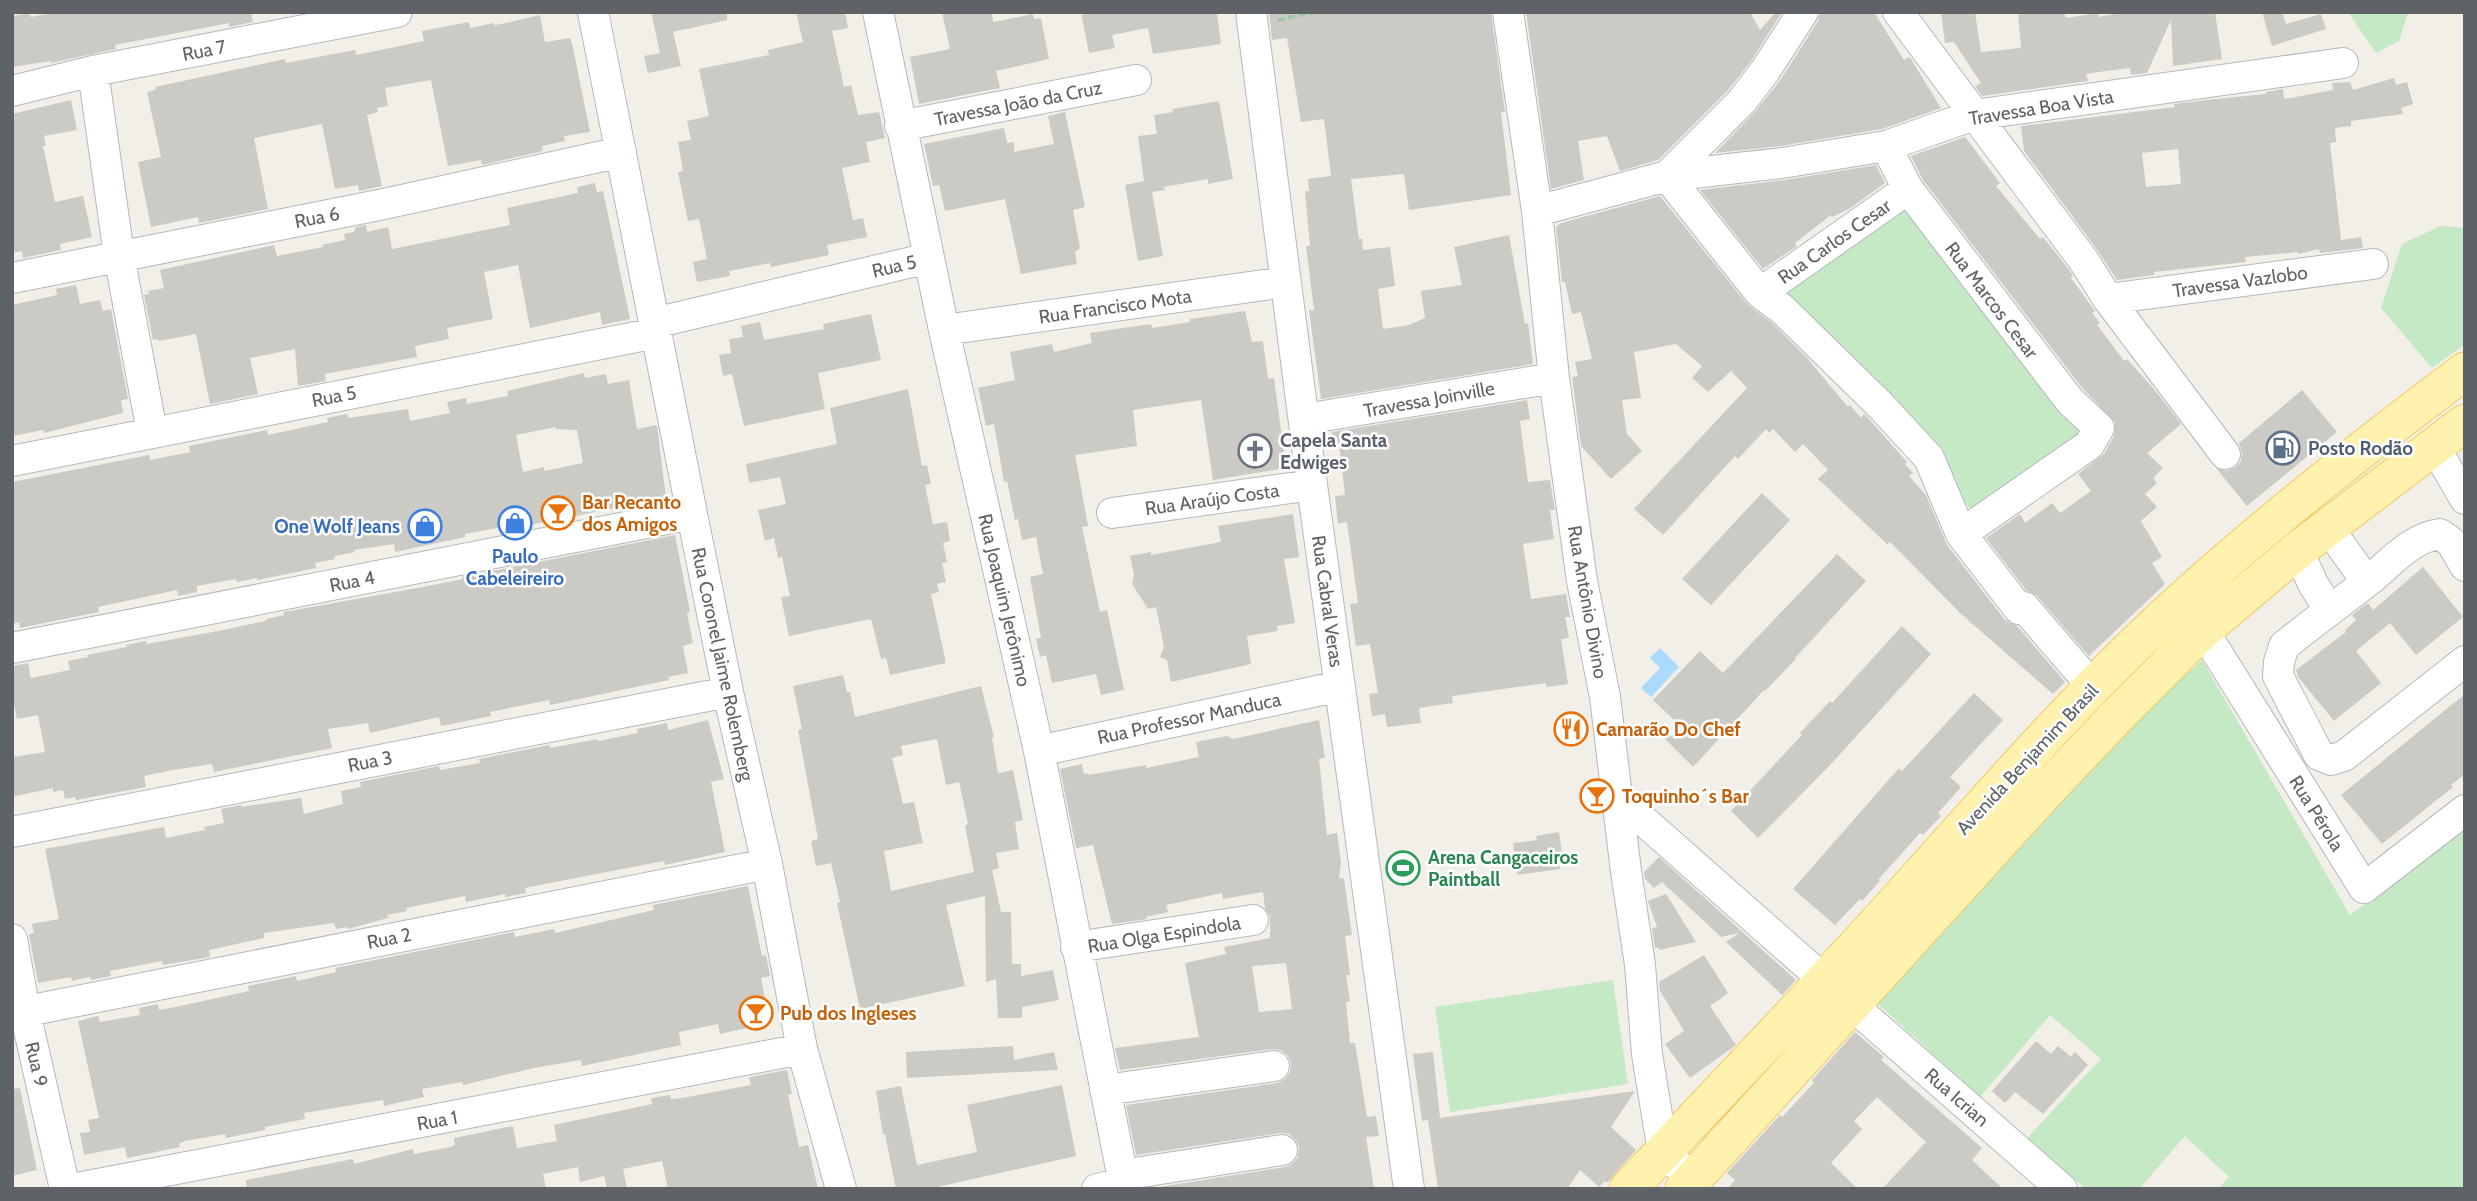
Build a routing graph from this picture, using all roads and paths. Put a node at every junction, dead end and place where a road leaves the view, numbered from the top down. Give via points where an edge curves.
1 (397, 12) edge
2 (593, 12) edge
3 (878, 12) edge
4 (1314, 12) edge
5 (1508, 12) edge
6 (1802, 12) edge
7 (1898, 12) edge
8 (1252, 19) edge
9 (2343, 63) dead end
10 (93, 71) junction
11 (1136, 80) dead end
12 (12, 91) edge
13 (1974, 115) junction
14 (900, 126) junction
15 (1886, 146) junction
16 (621, 152) junction
17 (1667, 176) junction
18 (1908, 189) junction
19 (1537, 211) junction
20 (120, 256) junction
21 (929, 258) junction
22 (2373, 264) dead end
23 (12, 278) edge
24 (1285, 282) junction
25 (1760, 293) junction
26 (2108, 299) junction
27 (655, 328) junction
28 (944, 331) junction
29 (2465, 371) edge
30 (1554, 378) junction
31 (1305, 419) junction
32 (2465, 423) edge
33 (152, 432) junction
34 (2434, 446) junction
35 (2225, 454) dead end
36 (12, 461) edge
37 (1312, 485) junction
38 (2465, 499) edge
39 (1112, 513) dead end
40 (692, 514) junction
41 (2268, 526) junction
42 (2329, 529) junction
43 (1961, 534) junction
44 (2294, 554) junction
45 (2465, 566) edge
46 (2367, 582) junction
47 (2329, 609) junction
48 (2203, 630) junction
49 (12, 648) edge
50 (2465, 661) edge
51 (1340, 686) junction
52 (2093, 687) junction
53 (728, 692) junction
54 (1039, 751) junction
55 (1618, 798) junction
56 (2465, 810) edge
57 (12, 832) edge
58 (1945, 848) junction
59 (767, 864) junction
60 (1973, 872) junction
61 (1253, 920) dead end
62 (12, 939) edge
63 (1076, 947) junction
64 (1824, 980) junction
65 (1853, 1006) junction
66 (19, 1013) edge
67 (802, 1049) junction
68 (1274, 1066) dead end
69 (1105, 1090) junction
70 (1282, 1150) dead end
71 (1663, 1152) junction
72 (2029, 1178) edge
73 (1117, 1184) edge
74 (1688, 1184) edge
75 (65, 1189) edge
76 (72, 1189) edge
77 (841, 1189) edge
78 (1409, 1189) edge
79 (1628, 1189) edge
80 (2062, 1189) edge

1 - 10 street, Rua 7
2 - 16 street, Rua Coronel Jaime Rolemberg
3 - 14 street, Rua Joaquim Jerônimo
4 - 8 path
5 - 19 street, Rua Antônio Divino
6 - 17 street via 1741,101
7 - 13 street
8 - 24 street, Rua Cabral Veras
9 - 13 street, Travessa Boa Vista
10 - 12 street, Rua 7
10 - 20 street
11 - 14 street, Travessa João da Cruz
13 - 15 street, Travessa Boa Vista
13 - 26 street
14 - 21 street, Rua Joaquim Jerônimo
15 - 17 street, Travessa Boa Vista
15 - 18 street, Rua Marcos Cesar
16 - 20 street, Rua 6
16 - 27 street, Rua Coronel Jaime Rolemberg
17 - 19 street, Travessa Boa Vista
17 - 25 street
18 - 25 street, Rua Carlos Cesar
18 - 43 street, Rua Marcos Cesar via 2070,401 2099,428 2089,445
19 - 30 street, Rua Antônio Divino
20 - 23 street, Rua 6
20 - 33 street
21 - 27 street, Rua 5
21 - 28 street, Rua Joaquim Jerônimo
22 - 26 street, Travessa Vazlobo
24 - 28 street, Rua Francisco Mota
24 - 31 street, Rua Cabral Veras
25 - 43 street via 1782,309 1930,458
26 - 35 street
27 - 33 street, Rua 5
27 - 40 street, Rua Coronel Jaime Rolemberg
28 - 54 street, Rua Joaquim Jerônimo
29 - 41 main road, Avenida Benjamim Brasil
30 - 31 street, Travessa Joinville
30 - 55 street, Rua Antônio Divino
31 - 37 street, Rua Cabral Veras
32 - 34 main road, Avenida Benjamim Brasil
33 - 36 street, Rua 5
34 - 38 street
34 - 42 main road, Avenida Benjamim Brasil
37 - 39 street, Rua Araújo Costa
37 - 51 street, Rua Cabral Veras
40 - 49 street, Rua 4
40 - 53 street, Rua Coronel Jaime Rolemberg
41 - 44 main road
41 - 52 main road, Avenida Benjamim Brasil
42 - 44 main road, Avenida Benjamim Brasil
42 - 46 street
43 - 52 street via 2019,609 2024,607
44 - 47 street
44 - 48 main road, Avenida Benjamim Brasil
45 - 46 street via 2451,542 2440,534 2426,536
46 - 47 street
47 - 50 street via 2284,646 2278,676 2319,755 2331,760 2344,756
48 - 56 street, Rua Pérola via 2364,888
48 - 60 main road, Avenida Benjamim Brasil
51 - 54 street, Rua Professor Manduca
51 - 78 street, Rua Cabral Veras
52 - 58 main road, Avenida Benjamim Brasil
53 - 57 street, Rua 3
53 - 59 street, Rua Coronel Jaime Rolemberg
54 - 63 street, Rua Joaquim Jerônimo
55 - 64 street
55 - 71 street, Rua Antônio Divino via 1647,1054
58 - 60 main road
58 - 64 main road, Avenida Benjamim Brasil
59 - 66 street, Rua 2
59 - 67 street, Rua Coronel Jaime Rolemberg
60 - 65 main road, Avenida Benjamim Brasil
61 - 63 street, Rua Olga Espindola
62 - 66 street, Rua 9
63 - 69 street, Rua Joaquim Jerônimo
64 - 71 main road, Avenida Benjamim Brasil
65 - 72 street, Rua Icrian
65 - 74 main road, Avenida Benjamim Brasil
66 - 75 street, Rua 9
67 - 76 street, Rua 1
67 - 77 street, Rua Coronel Jaime Rolemberg
68 - 69 street
69 - 73 street, Rua Joaquim Jerônimo
70 - 73 street
71 - 74 street
71 - 79 main road, Avenida Benjamim Brasil
72 - 80 street, Rua Icrian

